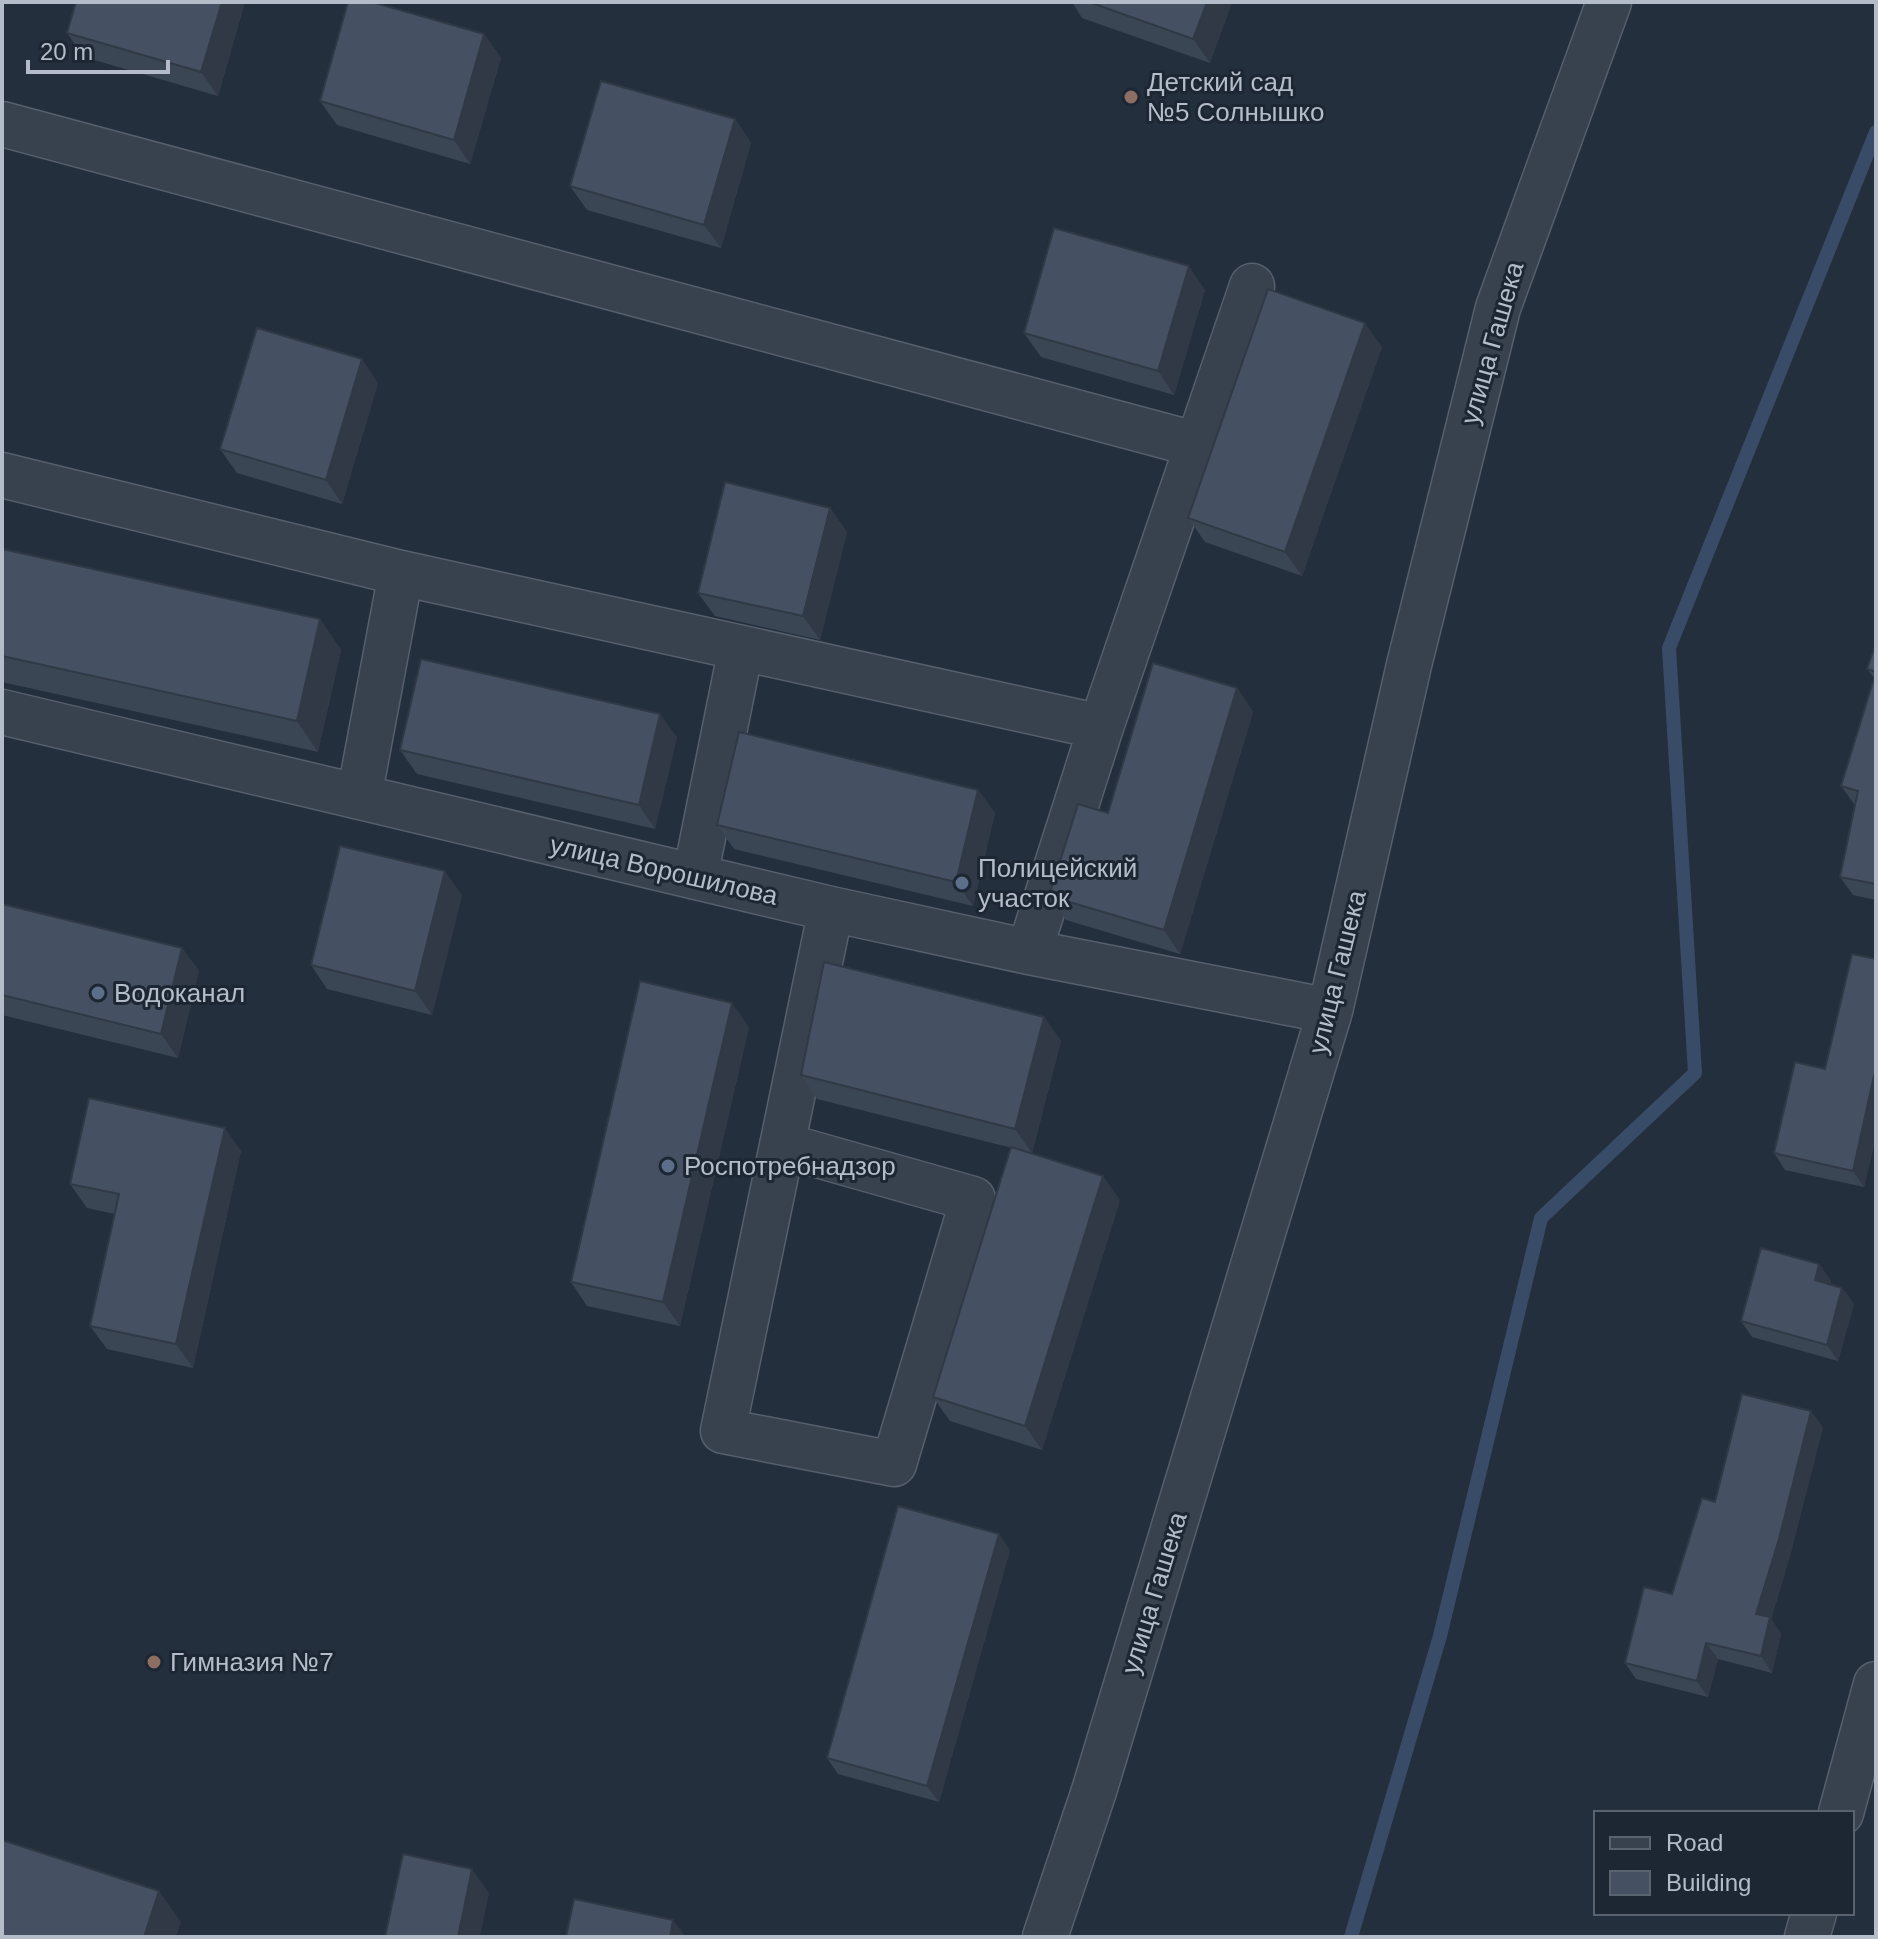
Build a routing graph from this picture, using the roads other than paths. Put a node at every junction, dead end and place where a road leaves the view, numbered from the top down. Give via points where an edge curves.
1 (1609, 2) edge
2 (2, 124) edge
3 (1252, 286) dead end
4 (1198, 445) junction
5 (2, 475) edge
6 (401, 573) junction
7 (741, 648) junction
8 (2, 712) edge
9 (1101, 727) junction
10 (359, 797) junction
11 (695, 877) junction
12 (831, 909) junction
13 (1029, 952) junction
14 (1330, 1011) junction
15 (782, 1145) junction
16 (1876, 1684) edge
17 (1842, 1811) edge
18 (1813, 1915) edge
19 (1045, 1937) edge
20 (1807, 1937) edge

1 - 14 street, улица Гашека via 1498,308
2 - 4 street
3 - 4 street
4 - 9 street
5 - 6 street
6 - 7 street
6 - 10 street
7 - 9 street
7 - 11 street
8 - 10 street, улица Ворошилова
9 - 13 street
10 - 11 street, улица Ворошилова
11 - 12 street, улица Ворошилова
12 - 13 street, улица Ворошилова
12 - 15 street
13 - 14 street, улица Ворошилова
14 - 19 street, улица Гашека
15 - 15 street via 723,1431 894,1464 973,1199
16 - 17 street
18 - 20 street

